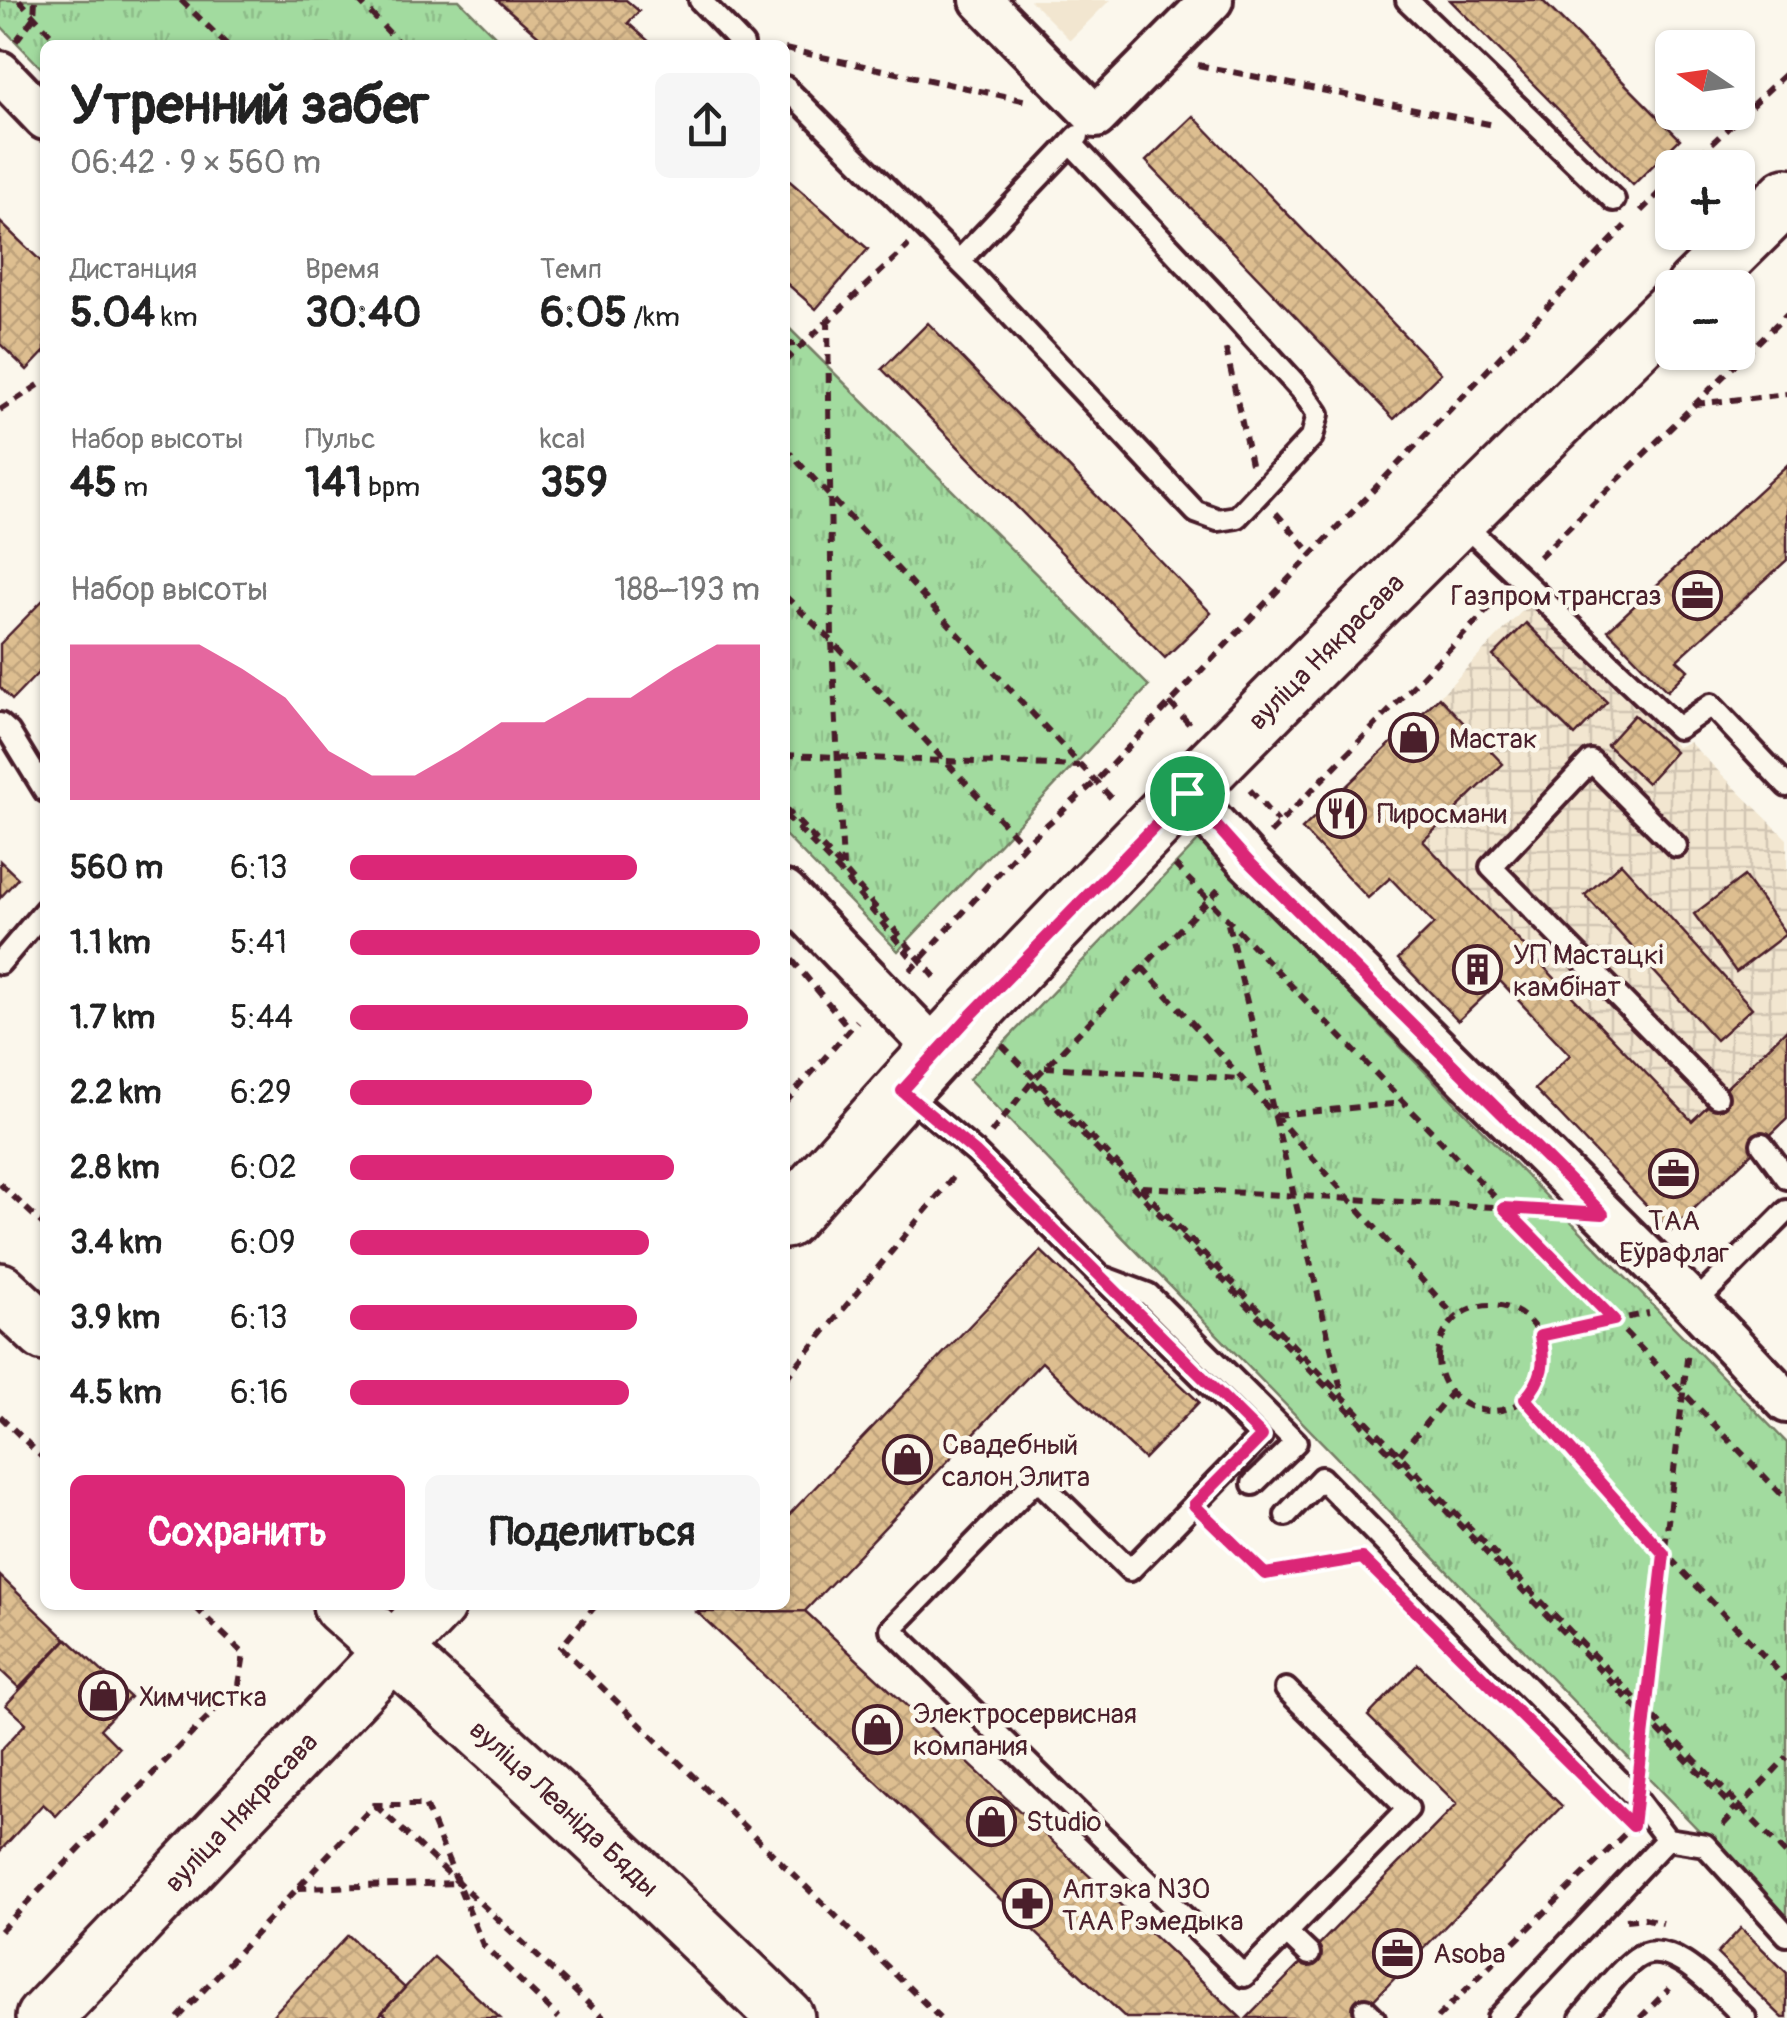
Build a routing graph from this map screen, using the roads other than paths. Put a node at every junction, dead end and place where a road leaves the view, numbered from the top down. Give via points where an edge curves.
1 (700, 0) edge
2 (981, 0) edge
3 (1212, 0) edge
4 (1407, 0) edge
5 (739, 40) edge
6 (0, 72) edge
7 (790, 92) edge
8 (40, 114) edge
9 (1084, 130) junction
10 (1787, 196) edge
11 (1614, 200) dead end
12 (959, 261) junction
13 (1712, 270) edge
14 (1655, 325) edge
15 (1458, 518) junction
16 (0, 724) edge
17 (40, 782) edge
18 (1787, 786) edge
19 (1187, 793) junction
20 (1676, 846) dead end
21 (790, 897) edge
22 (40, 916) edge
23 (0, 962) edge
24 (920, 1071) junction
25 (1716, 1097) dead end
26 (1762, 1144) dead end
27 (1787, 1178) edge
28 (1787, 1210) edge
29 (790, 1214) edge
30 (1100, 1276) junction
31 (0, 1291) edge
32 (1694, 1304) junction
33 (40, 1328) edge
34 (1787, 1402) edge
35 (1253, 1484) dead end
36 (1286, 1514) dead end
37 (347, 1610) edge
38 (432, 1610) edge
39 (394, 1651) junction
40 (1286, 1689) dead end
41 (1666, 1839) junction
42 (1287, 1933) junction
43 (1787, 1935) edge
44 (1310, 1954) dead end
45 (44, 2018) edge
46 (786, 2018) edge
47 (1498, 2018) edge
48 (1581, 2018) edge
49 (1745, 2018) edge

1 - 5 lane
2 - 9 street
3 - 9 street
4 - 11 lane
6 - 8 street
7 - 12 lane
9 - 12 lane
9 - 12 lane via 1318,414 1312,436 1236,517 1218,520 1196,512
10 - 13 main road
14 - 15 main road, вуліца Някрасава
15 - 18 lane via 1678,728 1711,705
15 - 19 main road, вуліца Някрасава
16 - 17 lane
19 - 24 main road, вуліца Някрасава
19 - 32 street
20 - 25 lane via 1591,762 1491,866
21 - 24 street via 884,996
22 - 23 lane
24 - 29 main road, вуліца Някрасава
24 - 30 lane via 975,1152
26 - 27 lane
28 - 32 lane
30 - 35 lane via 1148,1294 1296,1442
30 - 42 lane via 1262,1436 1130,1570 1037,1479 891,1629 1244,1976
31 - 33 main road
32 - 34 street
36 - 41 lane via 1321,1478 1635,1796
37 - 39 main road, вуліца Леаніда Бяды
38 - 39 main road, вуліца Някрасава
39 - 45 main road, вуліца Някрасава
39 - 46 main road, вуліца Леаніда Бяды
40 - 42 lane via 1408,1809
41 - 43 lane via 1705,1845
41 - 47 lane
42 - 44 lane
48 - 49 lane via 1637,1957 1658,1951 1679,1958

